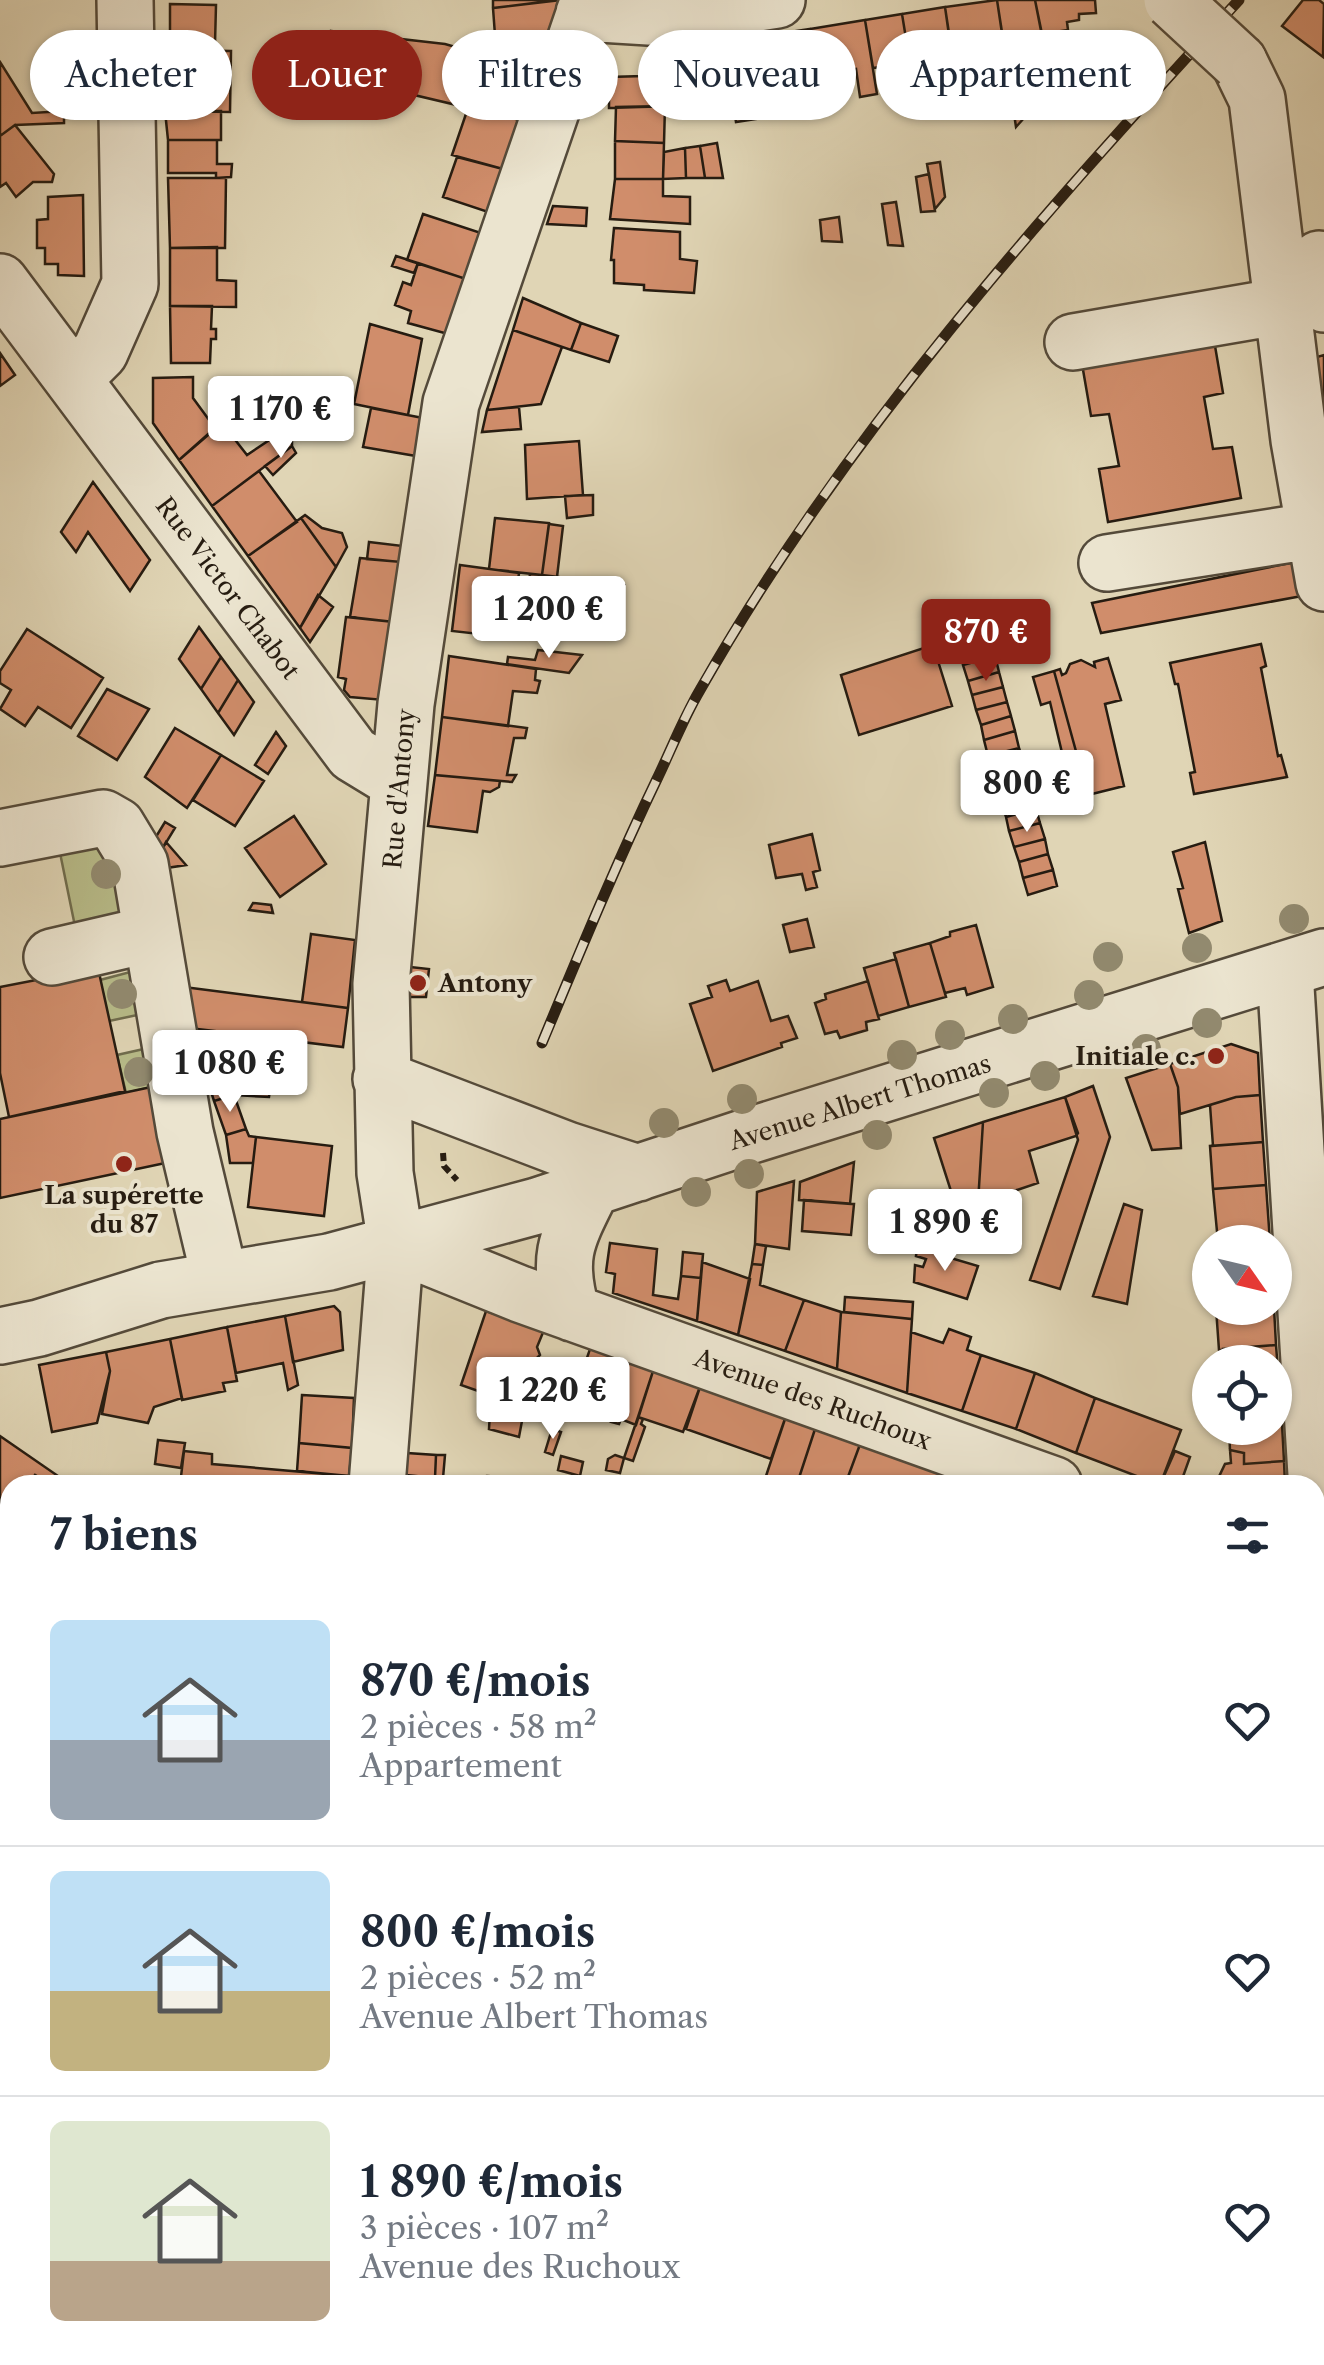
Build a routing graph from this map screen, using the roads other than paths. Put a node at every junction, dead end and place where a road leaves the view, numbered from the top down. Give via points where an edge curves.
1 (125, 0) edge
2 (777, 0) edge
3 (1172, 0) edge
4 (586, 7) edge
5 (0, 282) edge
6 (1307, 304) edge
7 (1072, 342) dead end
8 (72, 379) junction
9 (1316, 530) junction
10 (1107, 564) dead end
11 (1324, 583) edge
12 (398, 782) junction
13 (0, 838) edge
14 (153, 947) junction
15 (1304, 964) edge
16 (75, 965) dead end
17 (381, 1079) junction
18 (615, 1182) junction
19 (396, 1244) junction
20 (220, 1279) junction
21 (572, 1313) junction
22 (0, 1336) edge
23 (378, 1475) edge
24 (1026, 1475) edge
25 (1320, 1475) edge

1 - 8 street via 130,284 100,352
2 - 4 street via 665,18
3 - 6 street, bridge via 1239,62 1257,100
4 - 12 street, Rue d'Antony via 450,403
5 - 8 street, Rue Victor Chabot
6 - 7 street
6 - 9 street via 1299,440
8 - 12 street, Rue Victor Chabot via 353,754
9 - 10 street
9 - 11 street
12 - 17 street, Rue d'Antony via 381,984
13 - 14 street via 103,818 116,826 140,864
14 - 16 street
14 - 20 street via 184,1132
15 - 18 street, Avenue Albert Thomas
15 - 25 street
17 - 18 street via 567,1150
17 - 19 street, Rue d'Antony
18 - 19 street, Avenue Albert Thomas
18 - 21 street via 567,1236 562,1280
19 - 20 street, Avenue Albert Thomas
19 - 21 street, Avenue des Ruchoux
19 - 23 street, Rue d'Antony
20 - 22 street, Avenue Albert Thomas
21 - 24 street, Avenue des Ruchoux

